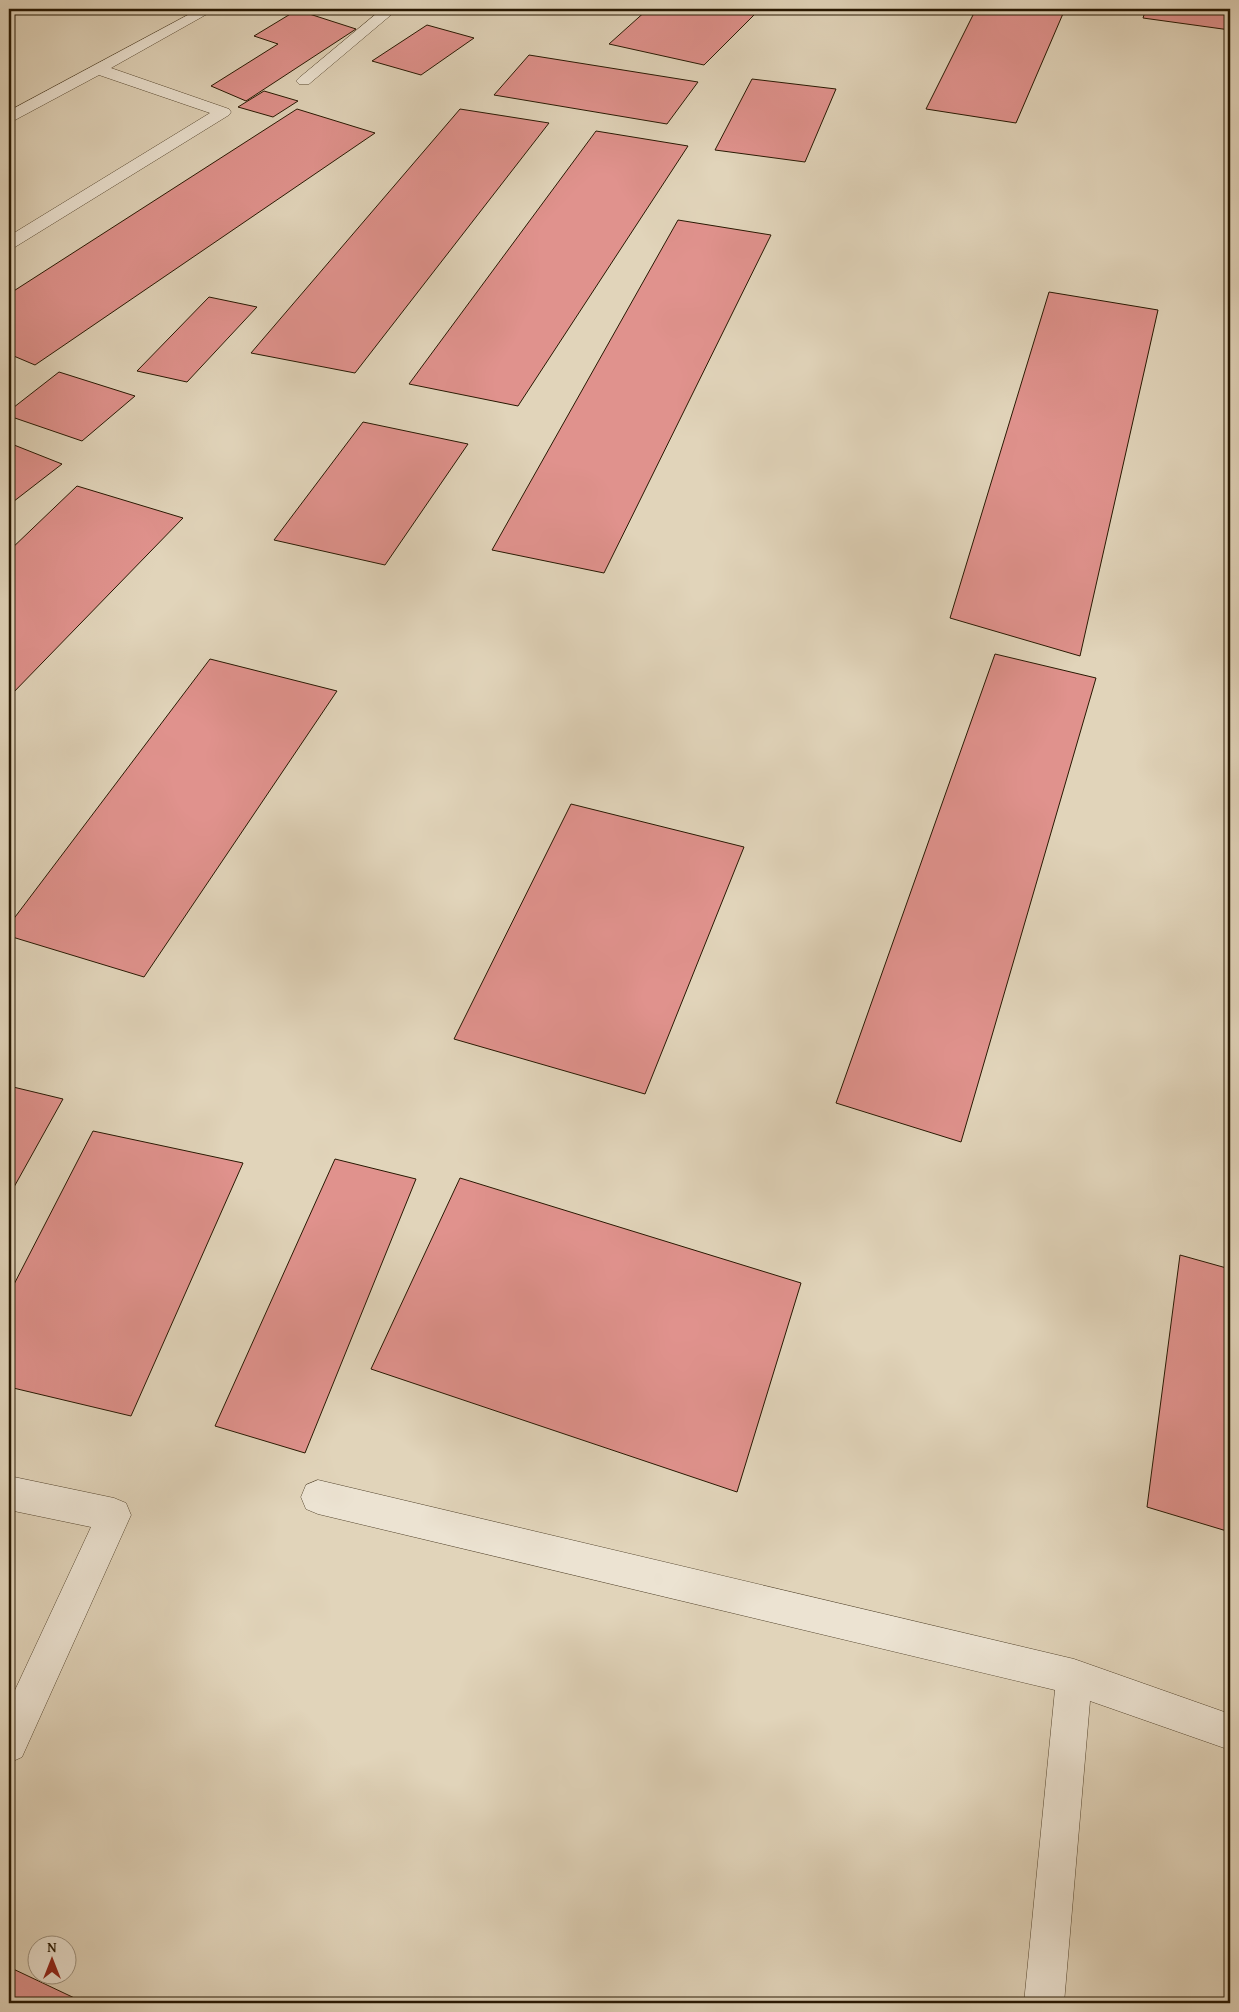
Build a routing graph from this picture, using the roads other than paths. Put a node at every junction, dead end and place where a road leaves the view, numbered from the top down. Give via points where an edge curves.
1 (209, 9) edge
2 (391, 9) edge
3 (98, 69) junction
4 (304, 81) dead end
5 (9, 117) edge
6 (9, 243) edge
7 (9, 1493) edge
8 (318, 1497) dead end
9 (1074, 1677) junction
10 (1230, 1732) edge
11 (9, 1744) edge
12 (1044, 2003) edge

1 - 3 lane
2 - 4 lane
3 - 5 lane
3 - 6 lane via 223,112
7 - 11 lane via 114,1515
8 - 9 lane
9 - 10 lane
9 - 12 lane

